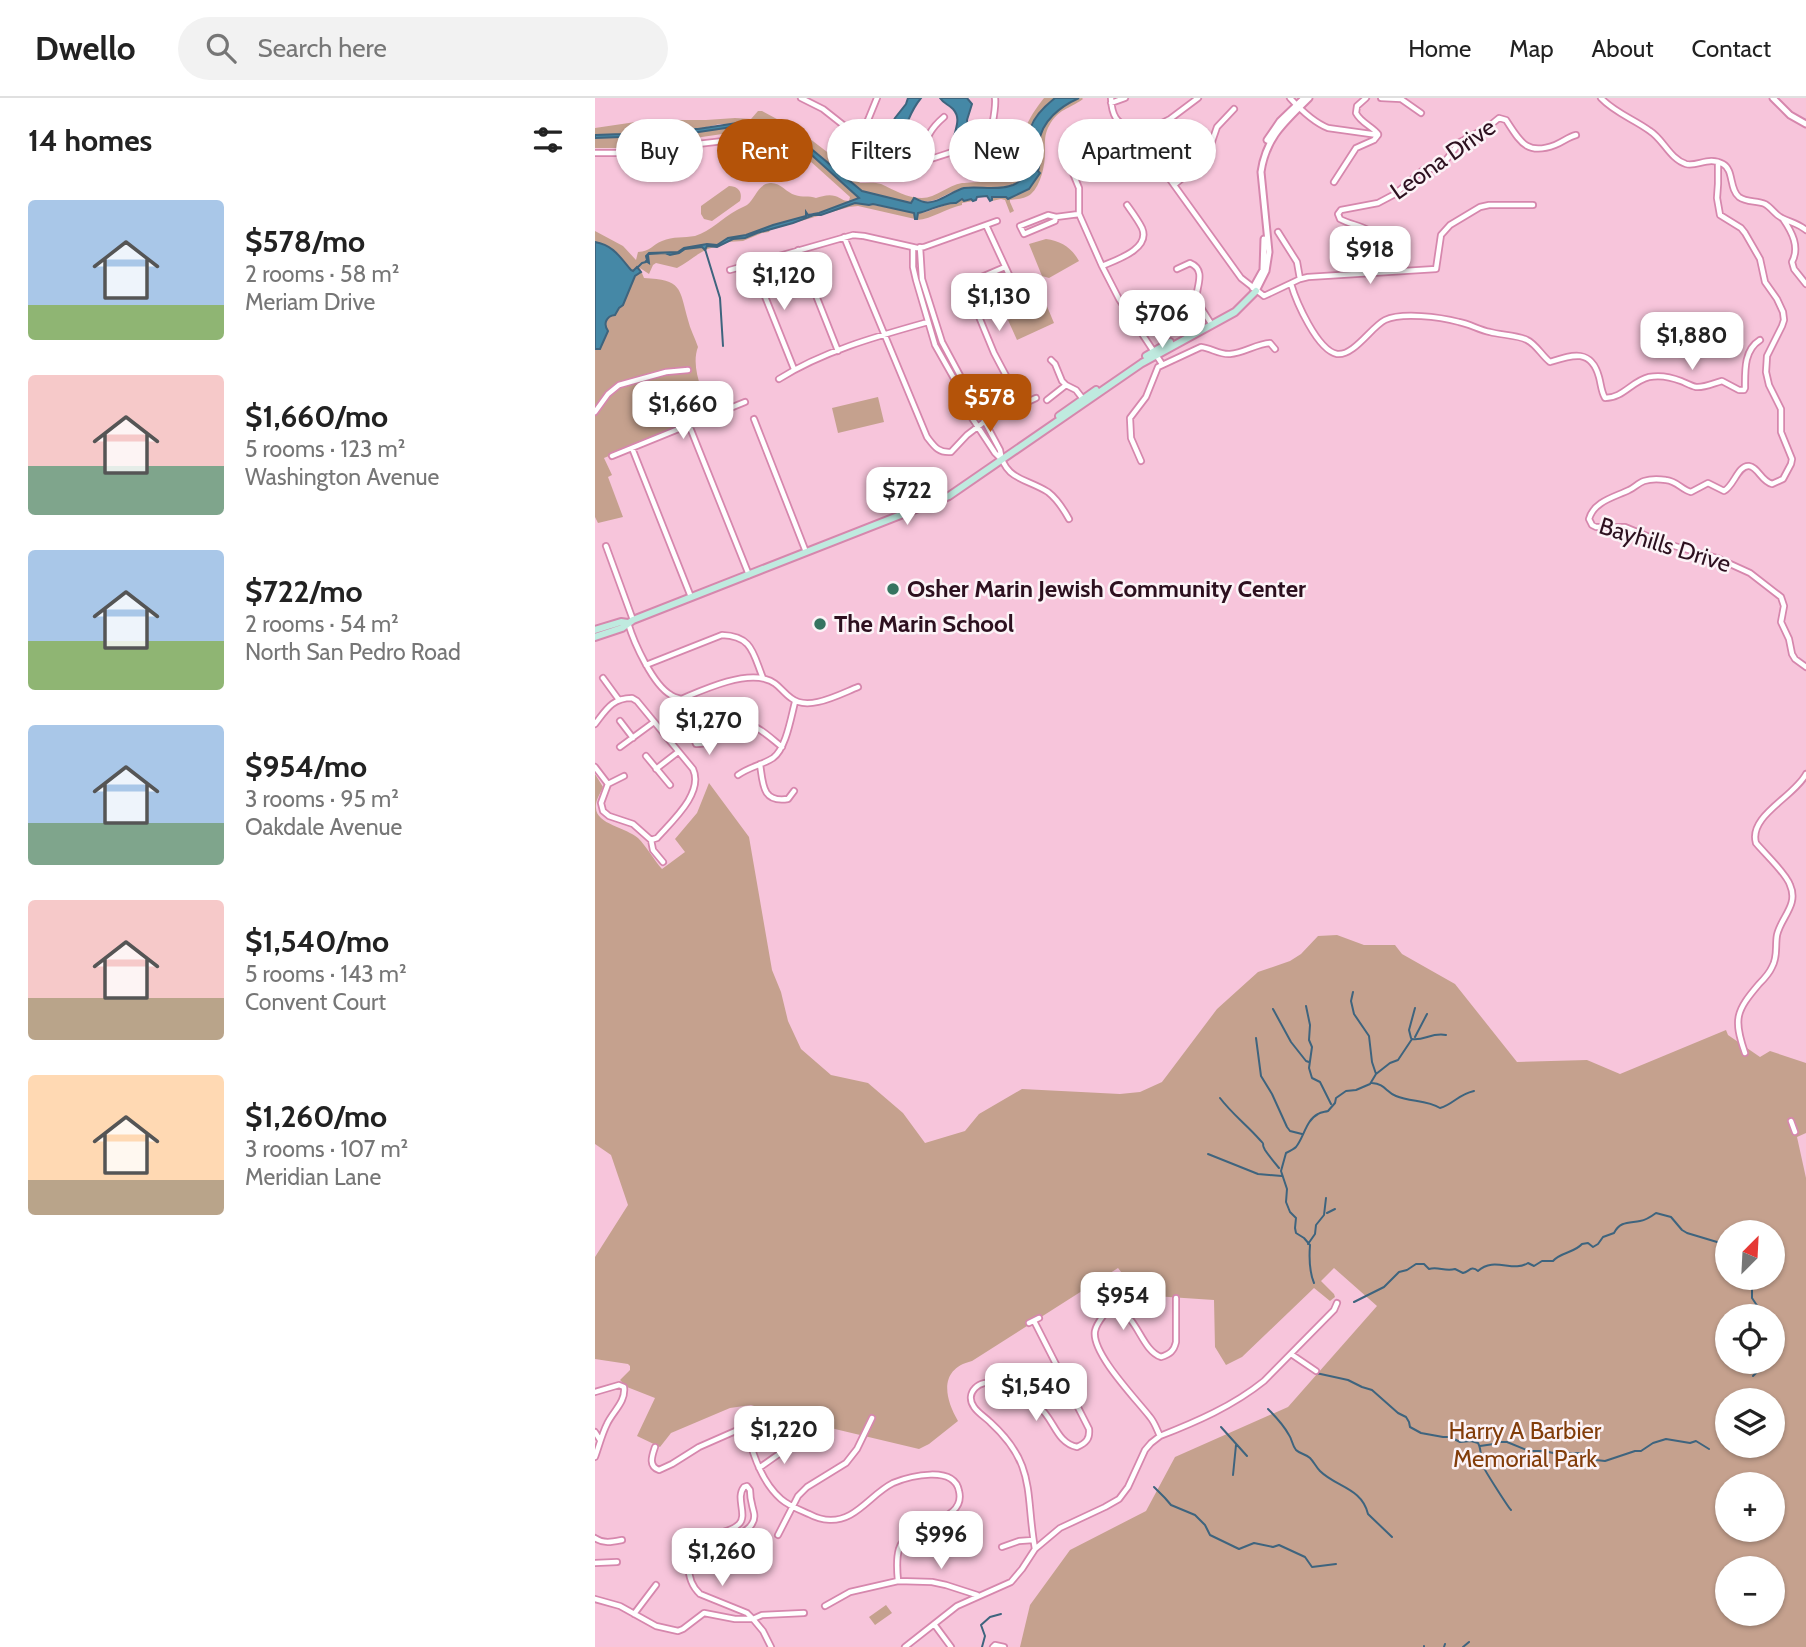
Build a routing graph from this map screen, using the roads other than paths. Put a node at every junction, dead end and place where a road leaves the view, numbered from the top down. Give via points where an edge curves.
1 (801, 98) edge
2 (877, 98) edge
3 (995, 98) edge
4 (1125, 98) edge
5 (1198, 98) edge
6 (1290, 98) edge
7 (1304, 98) edge
8 (1309, 98) edge
9 (1366, 98) edge
10 (1381, 98) edge
11 (1601, 98) edge
12 (1773, 98) edge
13 (1111, 101) edge
14 (1298, 107) junction
15 (1234, 109) dead end
16 (1421, 113) dead end
17 (944, 117) dead end
18 (836, 119) edge
19 (868, 119) edge
20 (1115, 119) edge
21 (1170, 119) edge
22 (935, 124) edge
23 (1806, 124) edge
24 (1378, 135) junction
25 (1576, 135) dead end
26 (717, 142) edge
27 (595, 153) edge
28 (935, 157) edge
29 (1717, 162) junction
30 (1077, 182) edge
31 (1172, 182) edge
32 (1334, 182) dead end
33 (1174, 185) junction
34 (1127, 205) dead end
35 (1533, 205) dead end
36 (1079, 214) junction
37 (1056, 217) junction
38 (1783, 218) junction
39 (997, 221) dead end
40 (986, 225) junction
41 (1806, 230) edge
42 (1278, 232) dead end
43 (844, 237) junction
44 (913, 247) junction
45 (920, 247) junction
46 (798, 250) junction
47 (752, 264) junction
48 (1102, 266) junction
49 (1005, 267) junction
50 (1177, 269) dead end
51 (730, 270) dead end
52 (1384, 272) junction
53 (1300, 279) junction
54 (1290, 284) junction
55 (1806, 284) edge
56 (1254, 290) junction
57 (1024, 307) dead end
58 (931, 321) junction
59 (1211, 323) junction
60 (883, 335) junction
61 (1760, 340) dead end
62 (1275, 349) dead end
63 (838, 351) junction
64 (1155, 352) junction
65 (1051, 360) dead end
66 (1162, 364) junction
67 (794, 369) junction
68 (688, 370) dead end
69 (779, 379) dead end
70 (1066, 385) junction
71 (1036, 398) dead end
72 (1047, 400) dead end
73 (1084, 401) junction
74 (745, 402) dead end
75 (1022, 405) junction
76 (595, 412) edge
77 (754, 419) dead end
78 (984, 422) junction
79 (689, 425) junction
80 (978, 427) junction
81 (632, 448) junction
82 (612, 456) dead end
83 (1001, 459) junction
84 (1141, 461) dead end
85 (1069, 519) dead end
86 (606, 546) dead end
87 (807, 553) junction
88 (749, 575) junction
89 (692, 598) junction
90 (630, 621) junction
91 (595, 630) edge
92 (595, 637) edge
93 (646, 665) junction
94 (1806, 667) edge
95 (603, 678) dead end
96 (763, 678) junction
97 (858, 687) dead end
98 (681, 699) junction
99 (619, 700) junction
100 (795, 702) junction
101 (620, 721) dead end
102 (654, 722) junction
103 (595, 724) edge
104 (633, 738) junction
105 (620, 747) dead end
106 (782, 747) junction
107 (678, 752) junction
108 (646, 756) dead end
109 (760, 764) junction
110 (595, 767) edge
111 (656, 769) junction
112 (1806, 774) edge
113 (738, 775) dead end
114 (624, 776) dead end
115 (608, 784) junction
116 (670, 785) dead end
117 (794, 791) dead end
118 (651, 840) junction
119 (663, 862) dead end
120 (1745, 1053) dead end
121 (1791, 1121) dead end
122 (1795, 1132) dead end
123 (1177, 1298) dead end
124 (1337, 1303) dead end
125 (1034, 1321) dead end
126 (1291, 1354) junction
127 (1316, 1371) dead end
128 (595, 1392) edge
129 (872, 1418) dead end
130 (595, 1432) edge
131 (1160, 1436) junction
132 (601, 1441) junction
133 (789, 1444) dead end
134 (655, 1447) dead end
135 (595, 1457) edge
136 (759, 1468) junction
137 (792, 1506) junction
138 (778, 1535) dead end
139 (595, 1538) edge
140 (622, 1540) dead end
141 (1034, 1540) junction
142 (728, 1541) dead end
143 (1002, 1547) dead end
144 (1035, 1549) junction
145 (617, 1562) dead end
146 (595, 1563) edge
147 (898, 1581) junction
148 (656, 1585) dead end
149 (977, 1596) junction
150 (595, 1599) edge
151 (825, 1605) dead end
152 (804, 1613) dead end
153 (634, 1614) junction
154 (753, 1619) junction
155 (934, 1624) junction
156 (916, 1638) junction
157 (919, 1646) edge
158 (771, 1647) edge
159 (905, 1647) edge
160 (951, 1647) edge
161 (993, 1647) edge
162 (1004, 1647) edge

1 - 18 street
2 - 19 street
3 - 28 street via 988,142
4 - 13 street
5 - 21 street
6 - 14 street
7 - 14 street
8 - 14 street
9 - 24 street via 1356,113
10 - 16 street via 1401,99
11 - 29 street via 1652,132 1682,162
12 - 23 street
13 - 20 street
14 - 24 street via 1321,126
14 - 56 street via 1282,123 1263,159 1269,252 1266,271
15 - 33 street via 1217,127 1206,159
17 - 22 street
24 - 32 street via 1356,148
25 - 52 street, Leona Drive via 1549,147 1532,148 1520,142 1506,120 1499,118 1460,142 1443,164 1423,170 1395,194 1378,203 1341,210 1340,219 1375,234 1383,249
26 - 27 street
29 - 38 street via 1727,167 1739,198 1764,203
29 - 94 street, Bayhills Drive via 1720,215 1745,233 1783,313 1766,372 1781,409 1781,432 1791,464 1783,479 1772,484 1745,466 1724,491 1707,483 1692,492 1670,480 1642,482 1609,497 1589,519 1595,527 1625,527 1750,573 1781,597 1781,622 1792,654
30 - 36 street
31 - 33 street
33 - 56 street
34 - 48 street via 1142,229 1143,240
35 - 52 street via 1480,207 1441,235 1436,269
36 - 37 street
36 - 48 street
37 - 37 street via 1048,215 1020,226 1024,234
38 - 41 street
38 - 55 street via 1796,245 1794,269
39 - 40 street
40 - 45 street
40 - 49 street
42 - 53 street via 1297,262
43 - 44 street via 864,236
43 - 46 street
43 - 60 street
44 - 45 street
44 - 58 street via 916,280
45 - 58 street
46 - 47 street
46 - 63 street
47 - 51 street
47 - 67 street
48 - 64 street
49 - 57 street
49 - 75 street via 977,279 970,285 970,295 994,354
50 - 59 street via 1189,263 1198,269 1195,298
52 - 53 street
53 - 54 street
54 - 56 street via 1264,296
54 - 61 street via 1312,330 1335,353 1352,349 1380,323 1395,316 1459,322 1527,340 1550,362 1586,357 1593,363 1605,398 1655,376 1693,387 1722,381 1744,390 1747,356
56 - 59 main road via 1235,312
58 - 60 street
58 - 78 street
58 - 80 street via 940,355
59 - 64 main road
60 - 63 street
60 - 80 street via 935,449 951,452
62 - 66 street via 1270,343 1226,354 1201,347
63 - 67 street
64 - 66 street
64 - 73 main road
65 - 70 street
66 - 84 street via 1130,418 1131,439
67 - 69 street
68 - 76 street via 617,387
70 - 72 street
70 - 73 street
71 - 75 street
73 - 83 main road
74 - 79 street
75 - 78 street
77 - 87 street
78 - 80 street
78 - 83 street
79 - 81 street
79 - 88 street
80 - 83 street
81 - 82 street
81 - 89 street
83 - 85 street via 1010,473 1055,498
83 - 87 main road via 949,496
86 - 90 street
87 - 88 main road
88 - 89 main road
89 - 90 main road
90 - 91 main road
90 - 92 main road
90 - 93 street via 631,636
93 - 96 street via 722,635 735,635 750,646
93 - 98 street via 662,688
95 - 99 street
96 - 98 street via 715,685
96 - 100 street via 778,684
97 - 100 street via 814,703
98 - 106 street via 696,744 707,744 726,728 740,724 756,726
99 - 102 street via 637,701
99 - 103 street via 608,706
100 - 106 street
101 - 104 street
102 - 104 street
102 - 107 street
104 - 105 street
106 - 109 street
107 - 111 street
107 - 118 street via 693,769 696,781 687,804
108 - 111 street
109 - 113 street
109 - 117 street via 764,789 772,799 788,799
110 - 115 street
111 - 116 street
112 - 120 street via 1755,830 1756,843 1787,879 1793,894 1777,935 1772,968 1741,1007 1738,1025
114 - 115 street
115 - 118 street via 603,811 633,824
118 - 119 street
121 - 122 street
123 - 131 street via 1176,1342 1168,1355 1151,1352 1119,1311 1103,1316 1094,1332 1109,1366
124 - 126 street
125 - 141 street via 1089,1429 1087,1441 1077,1447 1066,1444 1038,1406 994,1384 977,1386 971,1400 1022,1462
126 - 127 street
126 - 131 street via 1240,1399
128 - 132 street via 619,1385 625,1394
129 - 137 street via 846,1462 807,1487
130 - 132 street
131 - 144 street via 1145,1450 1119,1499 1068,1523
132 - 135 street
133 - 136 street
134 - 136 street via 652,1464 663,1469 740,1429 747,1433
136 - 137 street via 780,1498
137 - 138 street
137 - 147 street via 817,1518 838,1519 891,1484 937,1474 950,1478 960,1492 956,1508 902,1541
139 - 140 street via 600,1542
141 - 143 street
141 - 144 street
142 - 154 street via 752,1525 754,1510 747,1486 740,1490 740,1523 694,1546 689,1568 700,1594
144 - 149 street via 1011,1582
145 - 146 street
147 - 149 street via 933,1582
147 - 151 street via 850,1592
148 - 153 street
149 - 155 street
150 - 153 street
152 - 154 street
153 - 154 street via 678,1631 703,1613
154 - 158 street
155 - 156 street
155 - 160 street
156 - 157 street
156 - 159 street
161 - 162 street

